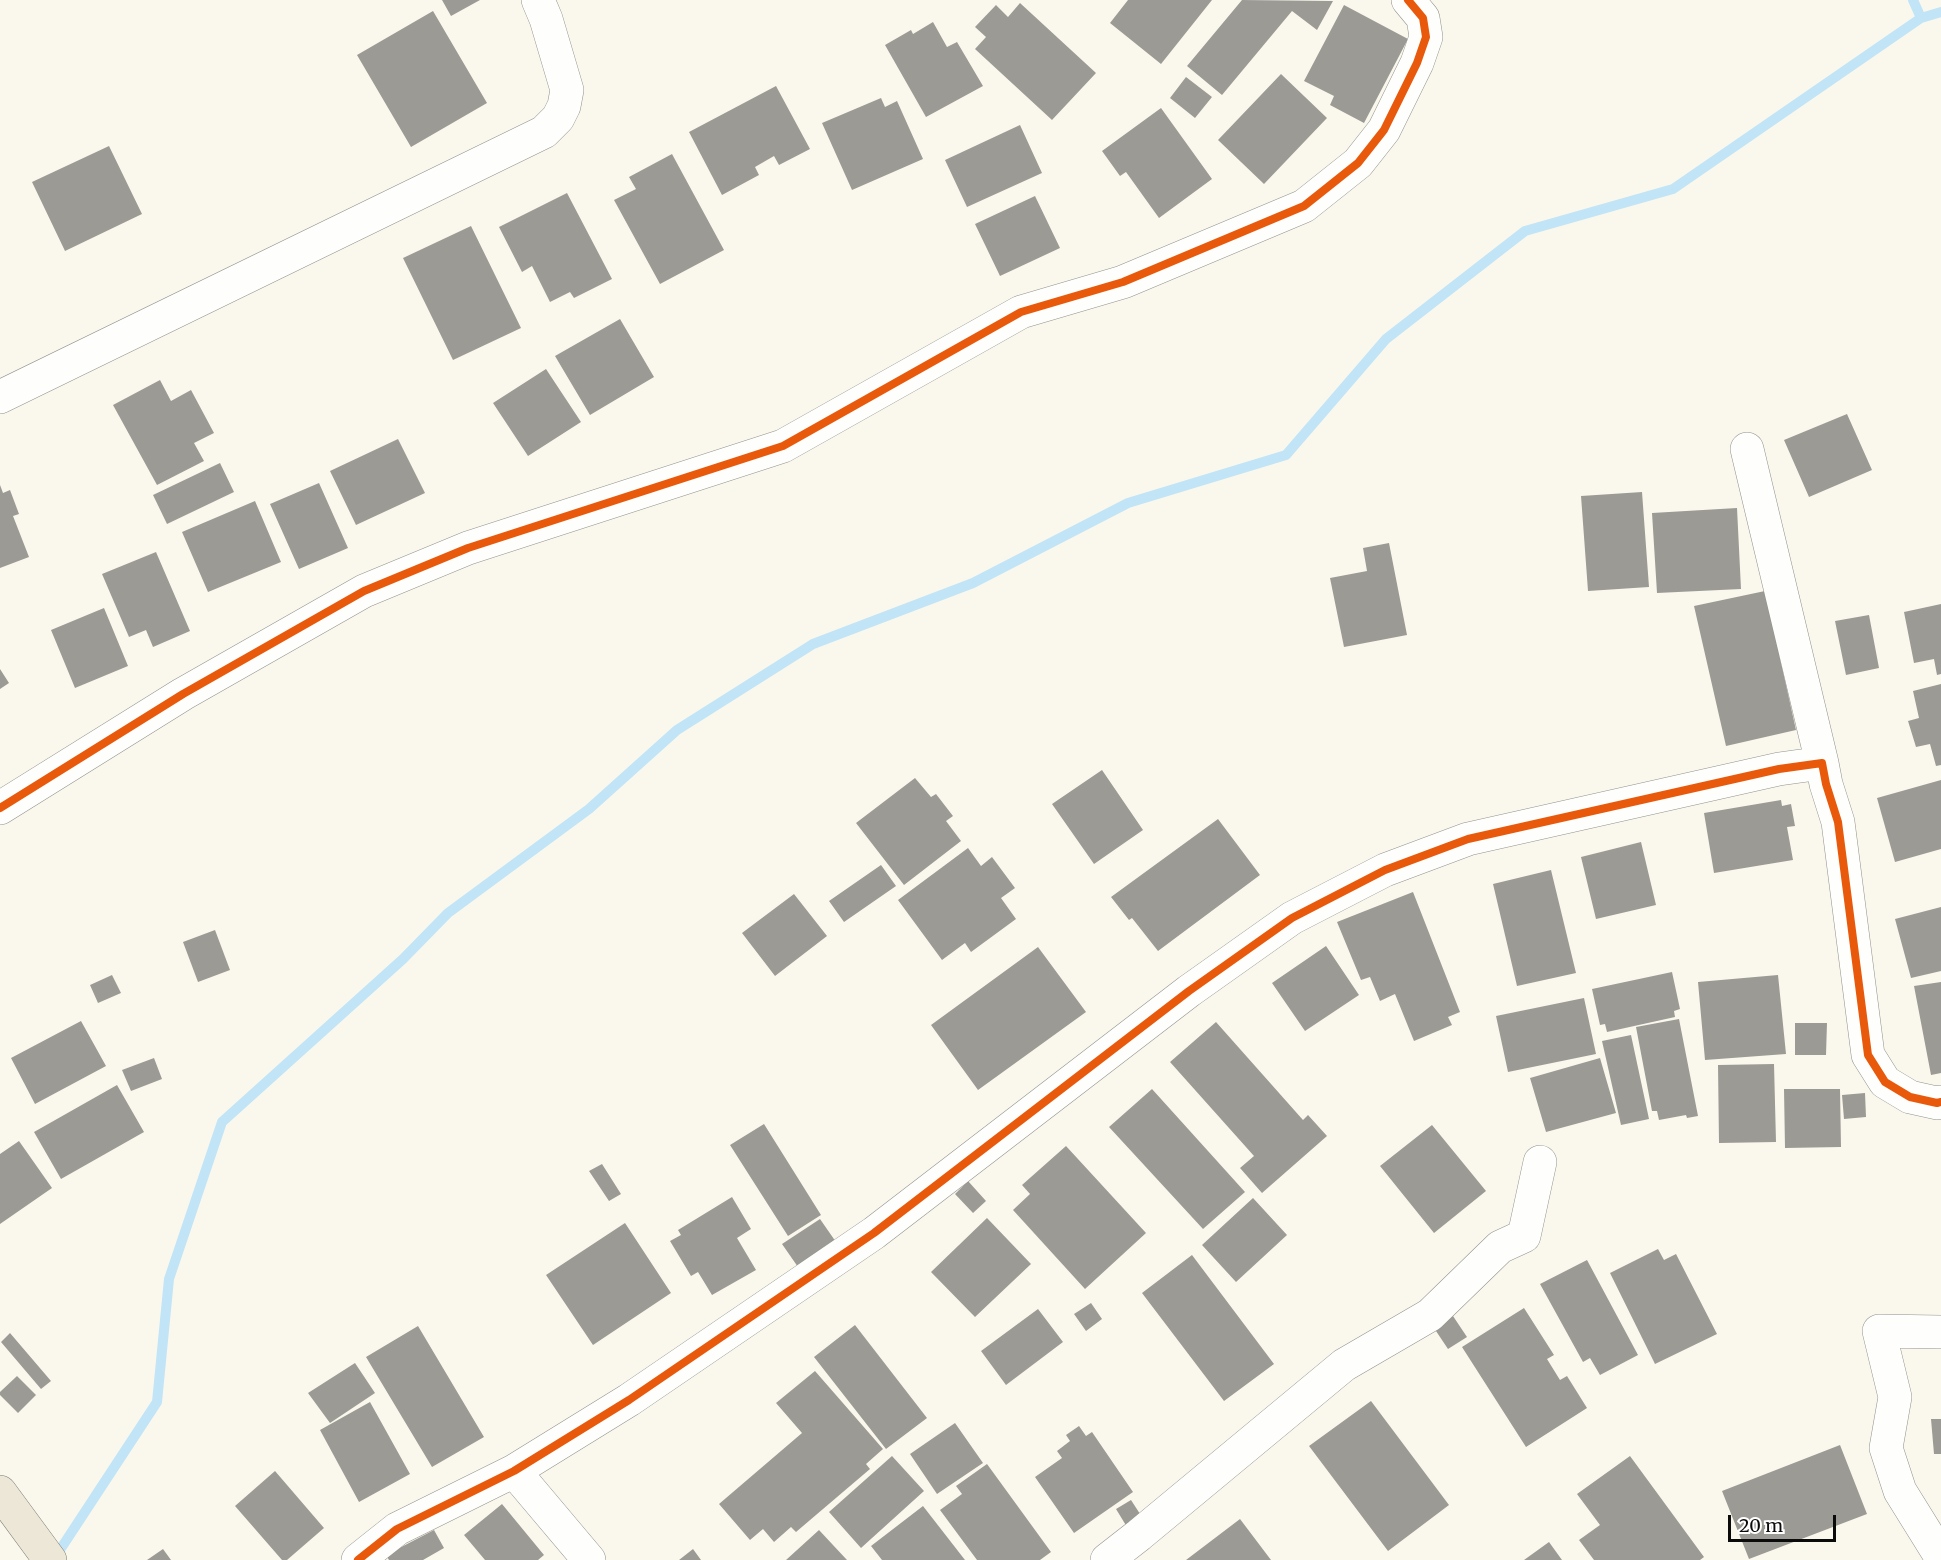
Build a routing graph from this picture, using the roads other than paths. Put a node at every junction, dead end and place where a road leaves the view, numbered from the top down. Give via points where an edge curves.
1 (538, 0) edge
2 (1408, 0) edge
3 (0, 397) edge
4 (1747, 449) dead end
5 (1822, 764) junction
6 (0, 808) edge
7 (1941, 1102) edge
8 (1540, 1162) dead end
9 (1941, 1332) edge
10 (514, 1471) junction
11 (0, 1492) edge
12 (1941, 1557) edge
13 (50, 1560) edge
14 (358, 1560) edge
15 (589, 1560) edge
16 (1107, 1560) edge

1 - 3 street via 567,90 558,118 544,132
2 - 6 street via 1423,18 1426,37 1384,130 1358,163 1304,206 1123,282 1021,312 783,447 468,548 364,591 183,694
4 - 5 street
5 - 7 street via 1838,822 1868,1055 1885,1082 1910,1096
5 - 10 street via 1779,769 1468,839 1384,870 1292,918 1189,991 874,1233 629,1400
8 - 16 street via 1524,1236 1500,1247 1430,1315 1344,1365
9 - 12 street via 1879,1331 1895,1397 1886,1448 1900,1491
10 - 14 street via 397,1529
10 - 15 street
11 - 13 main road

